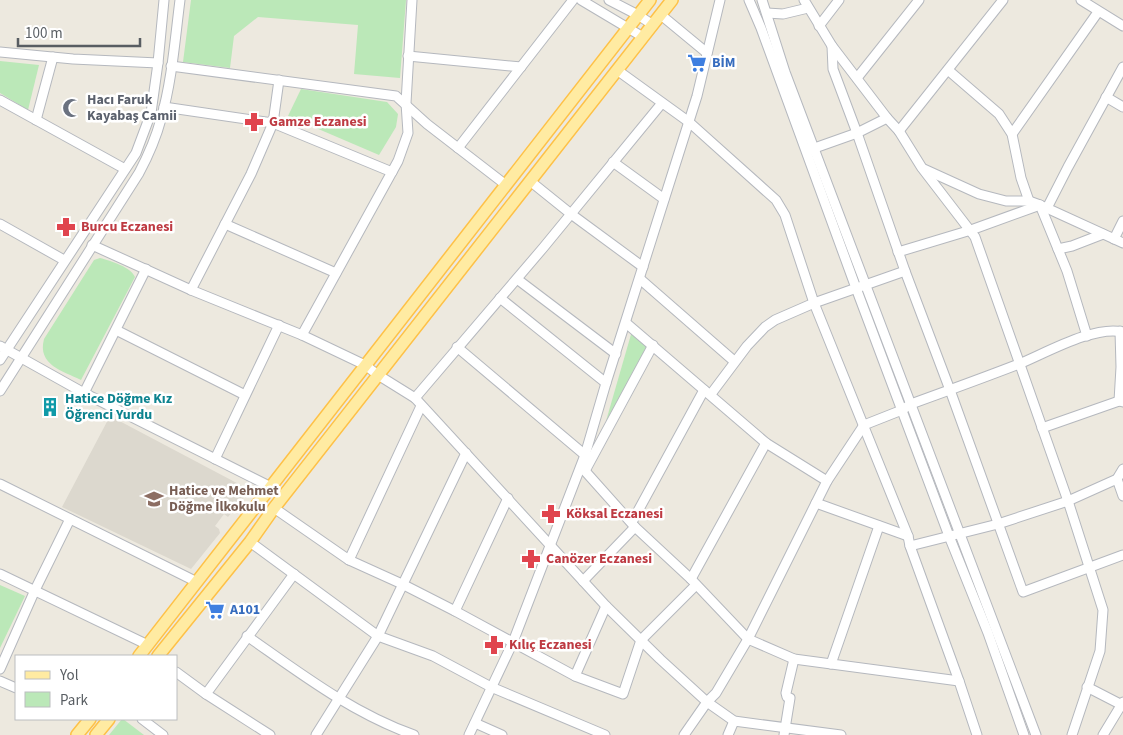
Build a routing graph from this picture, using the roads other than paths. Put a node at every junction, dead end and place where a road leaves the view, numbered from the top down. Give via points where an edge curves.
1 (164, 0) edge
2 (180, 0) edge
3 (412, 0) edge
4 (573, 0) edge
5 (581, 0) edge
6 (609, 0) edge
7 (650, 0) edge
8 (672, 0) edge
9 (720, 0) edge
10 (749, 0) edge
11 (762, 0) edge
12 (839, 0) edge
13 (919, 0) edge
14 (1003, 0) edge
15 (1081, 0) edge
16 (806, 4) edge
17 (1098, 12) junction
18 (767, 13) junction
19 (638, 15) junction
20 (661, 15) junction
21 (653, 25) junction
22 (819, 26) junction
23 (1123, 26) edge
24 (628, 28) junction
25 (643, 37) junction
26 (832, 46) junction
27 (0, 52) edge
28 (707, 53) junction
29 (408, 56) junction
30 (54, 57) junction
31 (158, 63) junction
32 (171, 66) junction
33 (521, 67) junction
34 (1123, 67) edge
35 (617, 70) junction
36 (948, 70) junction
37 (857, 78) junction
38 (279, 80) junction
39 (1106, 97) junction
40 (0, 100) edge
41 (406, 103) junction
42 (662, 103) junction
43 (164, 107) junction
44 (1123, 107) edge
45 (887, 118) junction
46 (36, 120) junction
47 (689, 122) junction
48 (273, 123) junction
49 (899, 131) junction
50 (857, 133) junction
51 (1012, 134) junction
52 (458, 148) junction
53 (810, 149) junction
54 (613, 162) junction
55 (125, 168) junction
56 (922, 168) junction
57 (392, 172) junction
58 (530, 181) junction
59 (506, 185) junction
60 (664, 200) junction
61 (1029, 200) junction
62 (1044, 206) junction
63 (570, 214) junction
64 (1123, 221) edge
65 (0, 224) edge
66 (225, 224) junction
67 (970, 230) junction
68 (1103, 234) junction
69 (1114, 239) junction
70 (1123, 243) edge
71 (92, 245) junction
72 (1058, 249) junction
73 (898, 252) junction
74 (64, 260) junction
75 (643, 267) junction
76 (146, 269) junction
77 (904, 271) junction
78 (336, 273) junction
79 (517, 279) junction
80 (640, 279) junction
81 (866, 285) junction
82 (856, 288) junction
83 (191, 290) junction
84 (500, 298) junction
85 (814, 303) junction
86 (626, 323) junction
87 (279, 326) junction
88 (116, 330) junction
89 (1122, 331) edge
90 (302, 335) junction
91 (1087, 336) junction
92 (653, 346) junction
93 (457, 347) junction
94 (4, 348) edge
95 (616, 354) junction
96 (22, 358) junction
97 (0, 360) edge
98 (734, 361) junction
99 (1020, 364) junction
100 (365, 365) junction
101 (1122, 368) edge
102 (378, 375) junction
103 (606, 383) junction
104 (950, 390) junction
105 (0, 391) edge
106 (707, 392) junction
107 (84, 393) junction
108 (246, 394) junction
109 (418, 402) junction
110 (1121, 402) edge
111 (912, 404) junction
112 (902, 410) junction
113 (864, 425) junction
114 (1042, 428) junction
115 (766, 443) junction
116 (466, 452) junction
117 (585, 455) junction
118 (215, 459) junction
119 (1123, 469) edge
120 (585, 471) junction
121 (1117, 479) junction
122 (827, 481) junction
123 (0, 484) edge
124 (271, 487) junction
125 (1123, 496) edge
126 (508, 498) junction
127 (1068, 501) junction
128 (816, 502) junction
129 (274, 508) junction
130 (70, 519) junction
131 (998, 524) junction
132 (634, 525) junction
133 (879, 526) junction
134 (959, 534) junction
135 (908, 536) junction
136 (949, 536) junction
137 (250, 542) junction
138 (551, 546) junction
139 (910, 546) junction
140 (1123, 555) edge
141 (349, 560) junction
142 (1089, 568) junction
143 (0, 574) edge
144 (294, 574) junction
145 (583, 580) junction
146 (197, 582) junction
147 (693, 582) junction
148 (402, 584) junction
149 (35, 590) junction
150 (606, 606) junction
151 (455, 611) junction
152 (247, 636) junction
153 (378, 636) junction
154 (748, 639) junction
155 (641, 640) junction
156 (513, 642) junction
157 (148, 646) junction
158 (140, 655) edge
159 (159, 655) edge
160 (794, 659) junction
161 (831, 664) junction
162 (0, 669) edge
163 (178, 673) edge
164 (575, 676) junction
165 (0, 681) edge
166 (960, 681) junction
167 (491, 687) junction
168 (1087, 687) junction
169 (15, 688) edge
170 (206, 694) junction
171 (338, 699) junction
172 (707, 702) junction
173 (1122, 703) edge
174 (87, 720) edge
175 (108, 720) edge
176 (143, 720) edge
177 (734, 721) junction
178 (475, 723) junction
179 (390, 731) edge
180 (785, 731) edge
181 (77, 735) edge
182 (96, 735) edge
183 (164, 735) edge
184 (270, 735) edge
185 (316, 735) edge
186 (414, 735) edge
187 (469, 735) edge
188 (502, 735) edge
189 (605, 735) edge
190 (684, 735) edge
191 (728, 735) edge
192 (841, 735) edge
193 (977, 735) edge
194 (1024, 735) edge
195 (1036, 735) edge
196 (1072, 735) edge
197 (1103, 735) edge

1 - 31 street
2 - 32 street
3 - 29 street
4 - 33 street
5 - 24 street
6 - 19 street
7 - 19 main road
8 - 20 main road
9 - 28 street
10 - 53 street
11 - 18 street
12 - 22 street
13 - 37 street
14 - 36 street
15 - 17 street
16 - 18 street via 783,14
16 - 22 street
17 - 23 street
17 - 51 street
18 - 53 street
19 - 21 street
19 - 24 main road
20 - 21 main road
20 - 28 street
21 - 25 main road
22 - 26 street
24 - 25 street
24 - 59 main road
25 - 35 main road
26 - 37 street
26 - 50 street via 833,69
27 - 30 street
28 - 47 street
29 - 33 street
29 - 41 street
30 - 31 street
30 - 46 street
31 - 55 street via 151,113 136,152
32 - 38 street
32 - 43 street
33 - 52 street
34 - 39 street
35 - 42 street
35 - 58 main road
36 - 49 street
36 - 51 street via 999,114
37 - 45 street
38 - 41 street via 381,92
38 - 48 street
39 - 44 street
39 - 62 street
40 - 46 street
41 - 52 street
41 - 57 street via 408,133
42 - 47 street
42 - 54 street
43 - 48 street
43 - 71 street via 139,174
45 - 49 street
45 - 50 street
46 - 55 street
47 - 60 street
47 - 85 street via 776,200 785,216
48 - 57 street
48 - 66 street
49 - 56 street
50 - 53 street
50 - 73 street
51 - 61 street
52 - 59 street
53 - 81 street
53 - 82 street
54 - 60 street
54 - 63 street
55 - 74 street
56 - 61 street via 979,194 1006,201
56 - 67 street
57 - 78 street
58 - 63 street
58 - 102 main road
59 - 100 main road
60 - 75 street
61 - 62 street
62 - 67 street
62 - 68 street
62 - 72 street
63 - 75 street
63 - 79 street
64 - 69 street
65 - 74 street
66 - 78 street
66 - 83 street
67 - 73 street
67 - 99 street
68 - 69 street
68 - 72 street
69 - 70 street
71 - 76 street
71 - 96 street
72 - 91 street
73 - 77 street
74 - 94 street
75 - 80 street
76 - 83 street
76 - 88 street
77 - 81 street
77 - 104 street
78 - 90 street
79 - 84 street
79 - 95 street
80 - 86 street
80 - 98 street
81 - 82 street
81 - 111 street
82 - 85 street
82 - 112 street
83 - 87 street
84 - 93 street
84 - 103 street
85 - 98 street via 765,326
85 - 113 street
86 - 92 street
86 - 95 street
87 - 90 street
87 - 108 street
88 - 107 street
88 - 108 street
89 - 91 street via 1100,331
89 - 101 street
90 - 100 street
91 - 99 street
92 - 106 street
92 - 120 street
93 - 109 street
93 - 117 street
94 - 96 street
94 - 97 street
95 - 103 street
96 - 105 street
96 - 107 street
98 - 106 street
99 - 104 street
99 - 114 street
100 - 102 street
100 - 124 main road
101 - 110 street
102 - 109 street
102 - 129 main road
103 - 117 street
104 - 111 street
104 - 131 street
106 - 115 street
106 - 132 street
107 - 118 street
108 - 118 street
109 - 116 street
109 - 141 street
110 - 114 street
111 - 112 street
111 - 134 street
112 - 113 street
112 - 136 street
113 - 122 street
113 - 135 street
114 - 127 street
115 - 122 street
115 - 147 street
116 - 126 street
116 - 148 street
117 - 120 street
117 - 138 street
118 - 124 street
119 - 121 street
120 - 132 street
121 - 125 street
121 - 127 street
122 - 128 street
123 - 130 street
124 - 146 main road
126 - 138 street
126 - 151 street
127 - 131 street
127 - 142 street
128 - 133 street
128 - 154 street
129 - 137 main road
129 - 141 street
130 - 146 street
130 - 149 street
131 - 134 street
131 - 142 street via 1023,592
132 - 145 street
132 - 147 street
133 - 135 street
133 - 161 street
134 - 136 street
134 - 195 street
135 - 139 street
136 - 139 street
136 - 194 street
137 - 144 street
137 - 159 main road
138 - 145 street
138 - 156 street
139 - 166 street
140 - 142 street
141 - 148 street
142 - 168 street via 1103,610 1100,651
143 - 149 street
144 - 152 street
144 - 153 street
145 - 150 street
146 - 157 main road
147 - 154 street
147 - 155 street
148 - 151 street
148 - 153 street
149 - 157 street
149 - 162 street
150 - 155 street
150 - 164 street
151 - 156 street
152 - 170 street
152 - 171 street
153 - 167 street via 433,656
153 - 171 street
154 - 160 street
154 - 172 street via 716,693
155 - 164 street via 623,694
155 - 172 street
156 - 164 street
156 - 167 street
157 - 158 main road
160 - 161 street
160 - 180 street via 786,693 790,698
161 - 166 street
163 - 170 street
165 - 169 street
166 - 193 street
167 - 178 street
167 - 189 street
168 - 173 street
168 - 196 street
170 - 184 street
171 - 179 street
171 - 185 street
172 - 177 street
172 - 190 street
173 - 197 street
174 - 181 main road
175 - 182 main road
176 - 183 street
177 - 180 street
177 - 191 street
178 - 187 street
178 - 188 street
179 - 186 street
180 - 192 street

